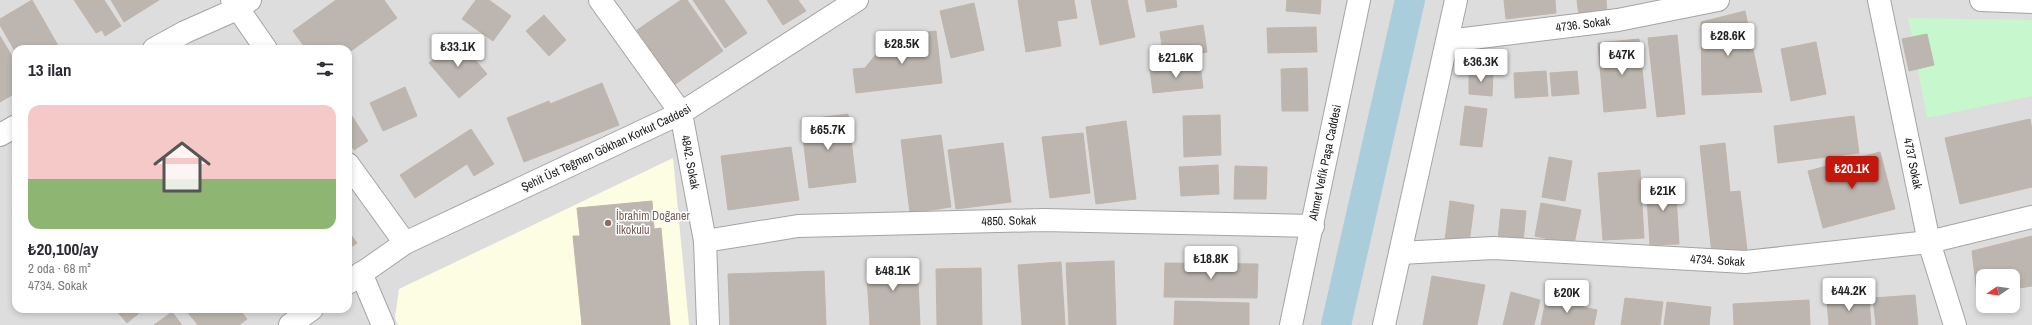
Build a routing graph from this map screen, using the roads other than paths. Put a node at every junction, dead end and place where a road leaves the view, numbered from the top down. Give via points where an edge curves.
1 (857, 0) edge
2 (1359, 0) edge
3 (1456, 0) edge
4 (1718, 0) edge
5 (1879, 0) edge
6 (1980, 0) edge
7 (2032, 2) edge
8 (240, 3) edge
9 (609, 4) edge
10 (1448, 41) junction
11 (161, 45) edge
12 (264, 45) edge
13 (681, 113) junction
14 (12, 128) edge
15 (0, 135) edge
16 (352, 170) edge
17 (2032, 217) edge
18 (1313, 226) junction
19 (705, 241) junction
20 (1929, 242) junction
21 (404, 243) junction
22 (1400, 253) junction
23 (355, 278) edge
24 (306, 313) edge
25 (290, 325) edge
26 (383, 325) edge
27 (708, 325) edge
28 (1291, 325) edge
29 (1384, 325) edge
30 (1955, 325) edge

1 - 13 street, Şehit Üst Teğmen Gökhan Korkut Caddesi
2 - 18 street, Ahmet Vefik Paşa Caddesi
3 - 10 street
4 - 10 street, 4736. Sokak via 1618,20
5 - 20 street, 4737 Sokak
6 - 7 street
8 - 11 street
8 - 12 street
9 - 13 street, 4842. Sokak
10 - 22 street
13 - 19 street, 4842. Sokak
13 - 21 street, Şehit Üst Teğmen Gökhan Korkut Caddesi
14 - 15 street
16 - 21 street
17 - 20 street, 4734. Sokak
18 - 19 street, 4850. Sokak via 1043,220 798,226
18 - 28 street, Ahmet Vefik Paşa Caddesi
19 - 27 street, 4842. Sokak
20 - 22 street, 4734. Sokak via 1746,262 1494,248
20 - 30 street, 4737 Sokak
21 - 23 street, Şehit Üst Teğmen Gökhan Korkut Caddesi
22 - 29 street
23 - 26 street
24 - 25 street

